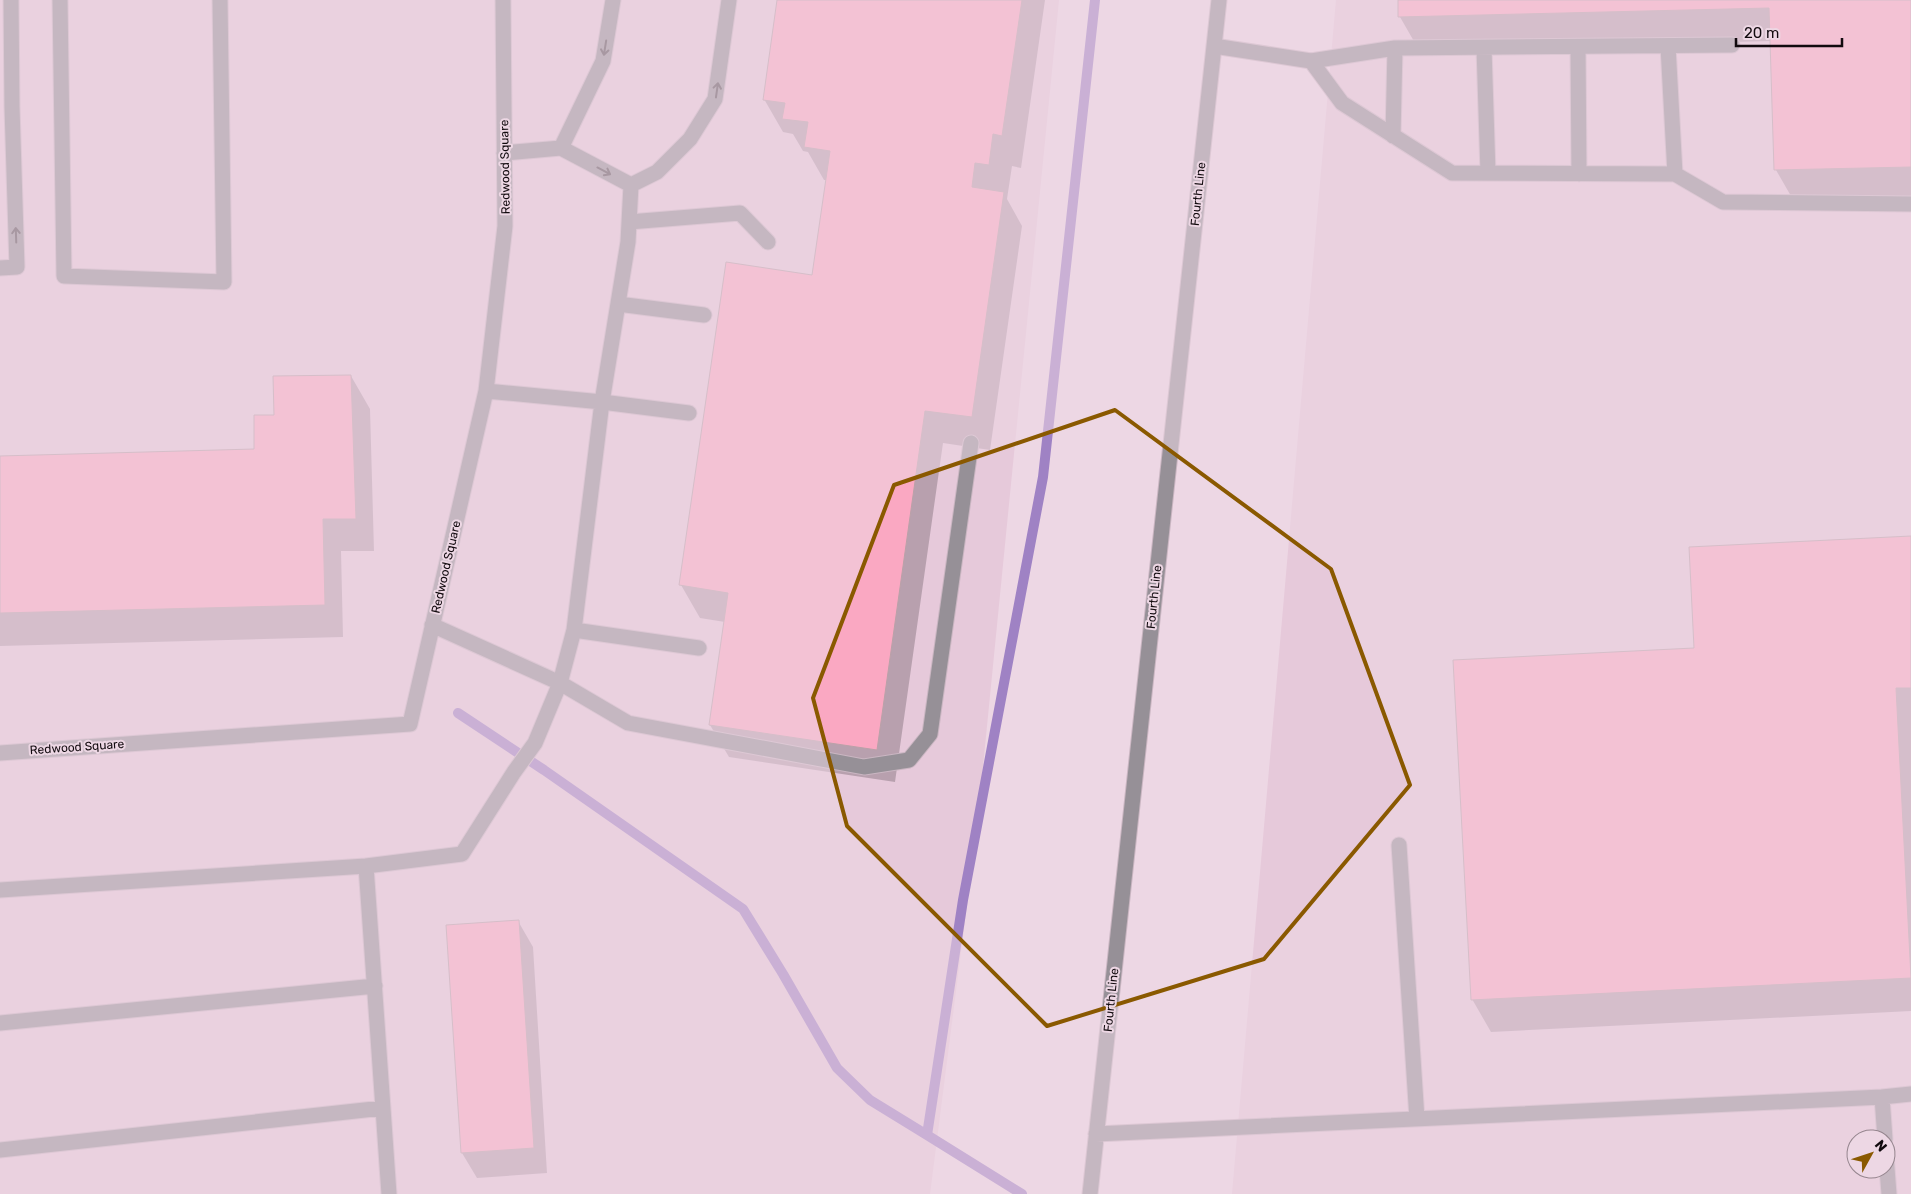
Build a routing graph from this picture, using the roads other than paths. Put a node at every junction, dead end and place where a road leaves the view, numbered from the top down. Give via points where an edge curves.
1 (11, 0) edge
2 (60, 0) edge
3 (220, 0) edge
4 (503, 0) edge
5 (613, 0) edge
6 (729, 0) edge
7 (1219, 0) edge
8 (1732, 45) dead end
9 (1214, 46) junction
10 (1668, 46) junction
11 (1578, 47) junction
12 (1395, 48) junction
13 (1484, 48) junction
14 (1311, 61) junction
15 (6, 107) edge
16 (1393, 136) junction
17 (561, 148) junction
18 (504, 153) junction
19 (1488, 173) junction
20 (1579, 174) junction
21 (1676, 174) junction
22 (631, 185) junction
23 (1911, 204) edge
24 (629, 222) junction
25 (768, 242) dead end
26 (0, 268) edge
27 (618, 304) junction
28 (704, 315) dead end
29 (486, 391) junction
30 (602, 402) junction
31 (690, 413) dead end
32 (971, 443) dead end
33 (432, 625) junction
34 (574, 630) junction
35 (699, 648) dead end
36 (560, 683) junction
37 (0, 753) edge
38 (1399, 845) dead end
39 (366, 866) junction
40 (0, 890) edge
41 (375, 986) junction
42 (0, 1023) edge
43 (1911, 1094) edge
44 (1882, 1097) junction
45 (383, 1108) junction
46 (1417, 1119) junction
47 (1884, 1129) edge
48 (1096, 1134) junction
49 (0, 1150) edge
50 (1888, 1179) edge
51 (389, 1194) edge
52 (1090, 1194) edge
53 (1889, 1194) edge

1 - 15 street
2 - 3 street via 64,276 224,282
4 - 18 street, Redwood Square
5 -> 17 street via 603,61
22 -> 6 street via 657,172 690,139 716,99
7 - 9 street, Fourth Line
8 - 10 street
9 - 14 street
9 - 48 street, Fourth Line
10 - 11 street
10 - 21 street
11 - 13 street
11 - 20 street
12 - 13 street
12 - 14 street
12 - 16 street
13 - 19 street
14 - 16 street via 1342,103
26 -> 15 street via 17,267
16 - 19 street via 1452,173
17 - 18 street
17 -> 22 street
18 - 29 street, Redwood Square via 505,226
19 - 20 street
20 - 21 street
21 - 23 street via 1723,202
22 - 24 street
24 - 25 street via 740,213
24 - 27 street
27 - 28 street
27 - 30 street
29 - 30 street
29 - 33 street, Redwood Square
30 - 31 street
30 - 34 street
32 - 36 street via 930,734 909,760 864,767 628,723
33 - 36 street
33 - 37 street, Redwood Square via 410,724
34 - 35 street
34 - 36 street
36 - 39 street via 535,743 462,854
38 - 46 street
39 - 40 street
39 - 41 street
41 - 42 street
41 - 45 street
43 - 44 street
44 - 46 street
44 - 47 street
45 - 49 street
45 - 51 street
46 - 48 street
48 - 52 street, Fourth Line
50 - 53 street

